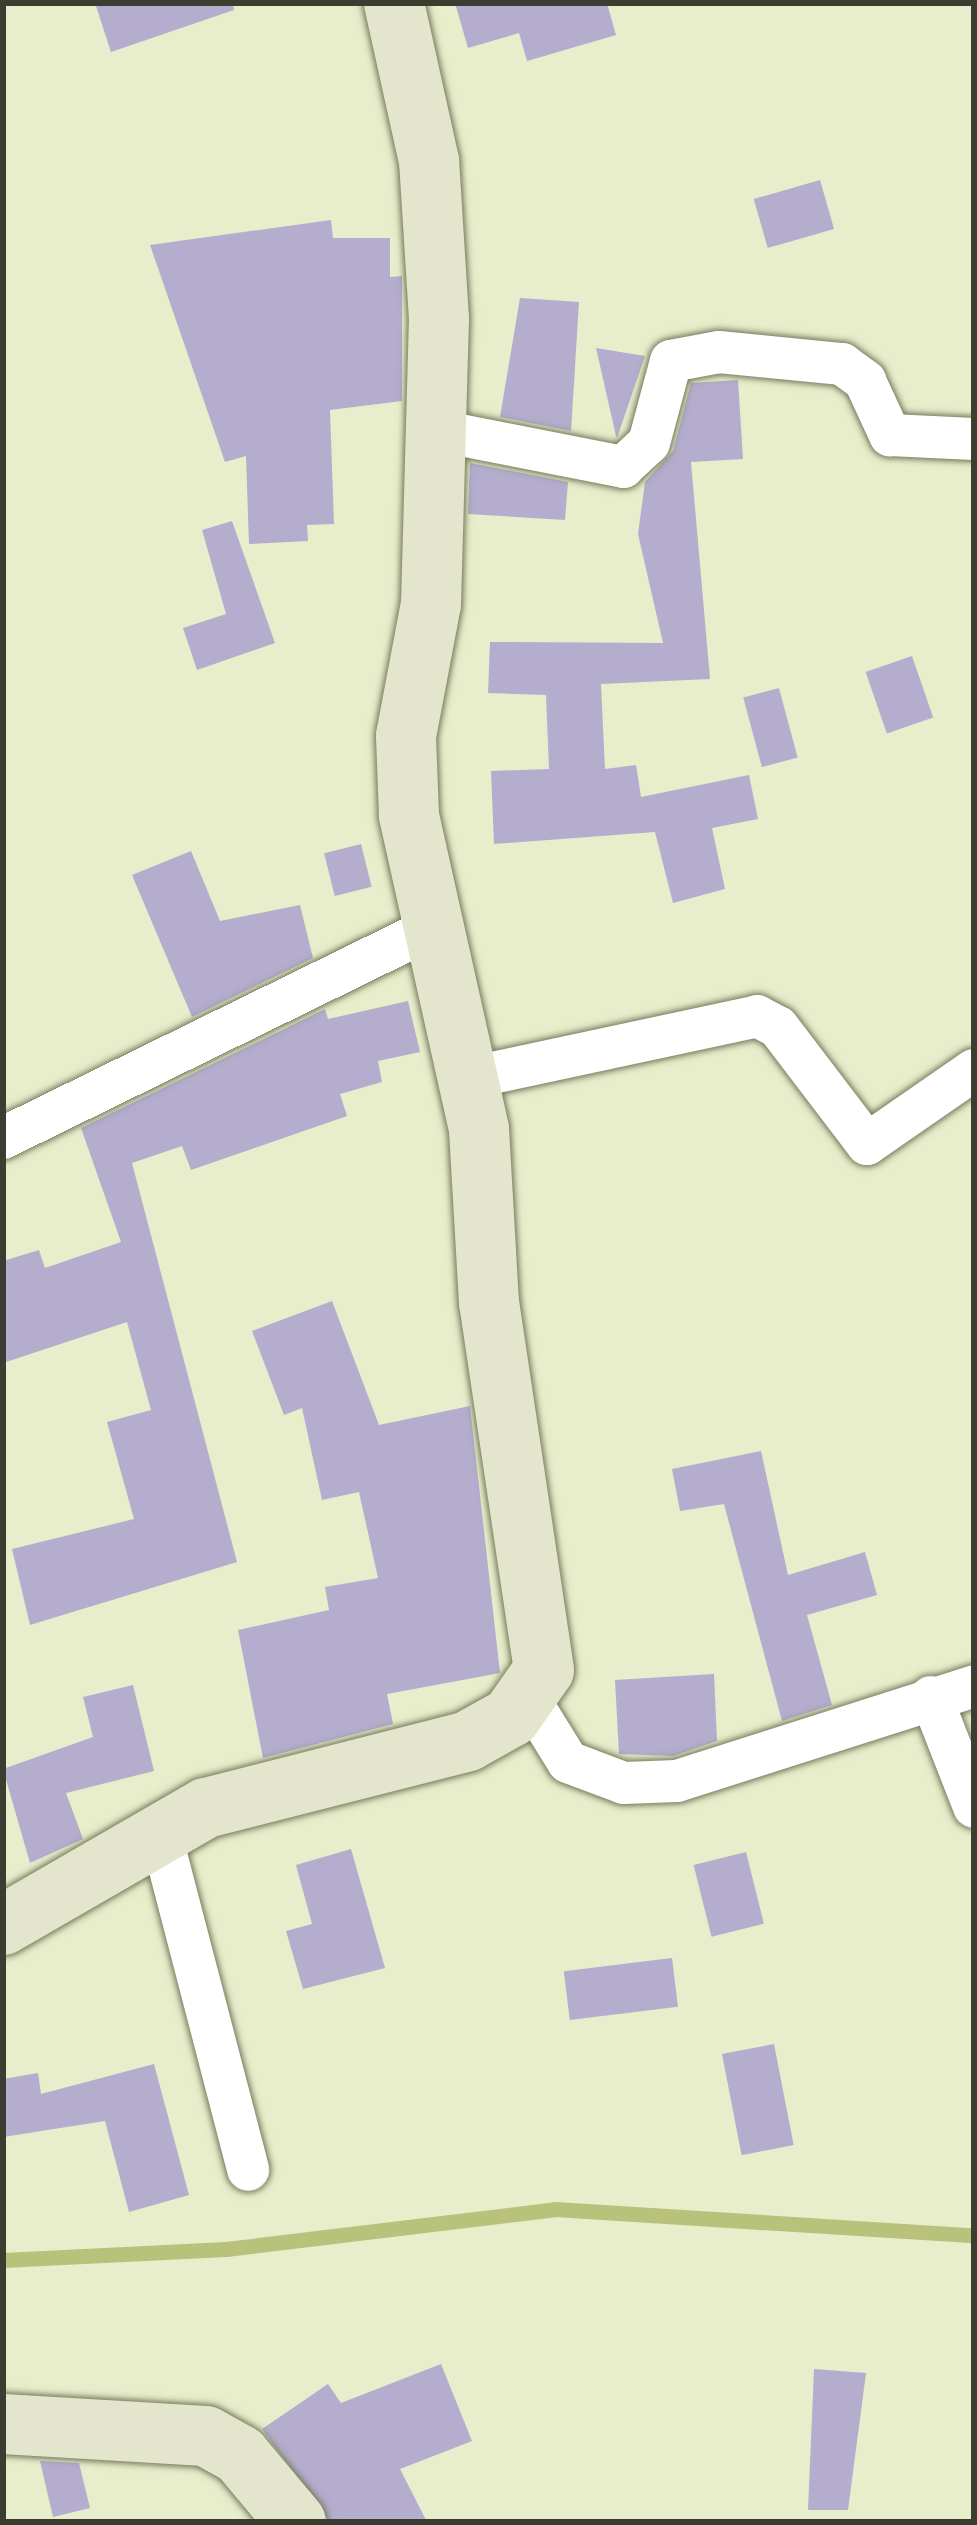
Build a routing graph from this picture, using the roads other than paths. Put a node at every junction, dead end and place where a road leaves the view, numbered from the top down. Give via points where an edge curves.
1 (394, 3) edge
2 (440, 431) junction
3 (974, 440) edge
4 (432, 928) junction
5 (974, 1070) edge
6 (469, 1078) junction
7 (3, 1138) edge
8 (974, 1686) edge
9 (931, 1696) junction
10 (529, 1699) junction
11 (974, 1808) edge
12 (160, 1835) junction
13 (3, 1925) edge
14 (248, 2170) dead end
15 (3, 2424) edge
16 (296, 2522) edge

1 - 2 street via 429,161
2 - 3 street via 622,466 650,443 671,361 719,352 842,364 865,380 890,435
2 - 4 street via 428,633 406,736 412,844
4 - 6 street
4 - 7 street
5 - 6 street via 867,1144 778,1027 757,1016
6 - 10 street via 502,1403 544,1620 544,1670
8 - 9 street
9 - 10 street via 676,1781 624,1783 568,1762
9 - 11 street
10 - 12 street via 468,1741 244,1795
12 - 13 street
12 - 14 street
15 - 16 street via 206,2436 240,2455

